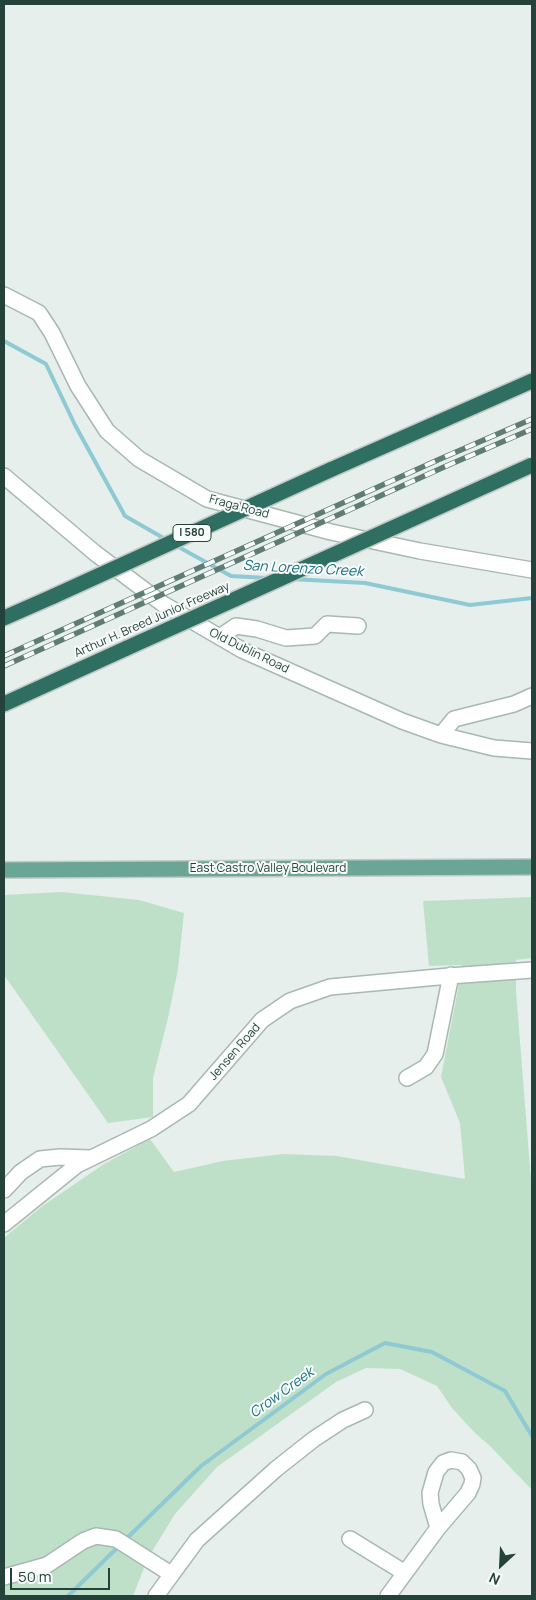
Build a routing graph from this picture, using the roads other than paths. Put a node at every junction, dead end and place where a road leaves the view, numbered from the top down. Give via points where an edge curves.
1 (4, 295) edge
2 (531, 381) edge
3 (532, 465) edge
4 (4, 476) edge
5 (532, 570) edge
6 (4, 618) edge
7 (358, 626) dead end
8 (220, 637) junction
9 (532, 696) edge
10 (4, 704) edge
11 (441, 735) junction
12 (532, 750) edge
13 (532, 867) edge
14 (4, 870) edge
15 (532, 970) edge
16 (451, 975) junction
17 (407, 1078) dead end
18 (92, 1158) junction
19 (4, 1190) edge
20 (4, 1224) edge
21 (365, 1410) dead end
22 (438, 1528) dead end
23 (350, 1539) dead end
24 (405, 1573) junction
25 (171, 1574) junction
26 (4, 1577) edge
27 (156, 1596) edge
28 (388, 1596) edge

1 - 5 street, Fraga Road via 39,313 78,386 107,431 139,460 207,499 331,532
2 - 6 highway, I 580, bridge
3 - 10 highway, Arthur H. Breed Junior Freeway, bridge
4 - 8 street, Old Dublin Road via 163,604
7 - 8 street via 327,624 315,636 286,638 236,626
8 - 11 street, Old Dublin Road via 242,650 402,721
9 - 11 street via 454,720
11 - 12 street, Old Dublin Road via 494,748
13 - 14 main road, East Castro Valley Boulevard
15 - 16 street, Jensen Road
16 - 17 street via 435,1054 426,1067
16 - 18 street, Jensen Road via 330,987 290,1001 262,1020 189,1104 151,1130
18 - 19 street via 40,1159 21,1172
18 - 20 street, Jensen Road via 77,1165
21 - 25 street via 314,1439 276,1469 198,1540
22 - 24 street
23 - 24 street
24 - 28 street
25 - 26 street via 116,1539 96,1536 47,1565
25 - 27 street

